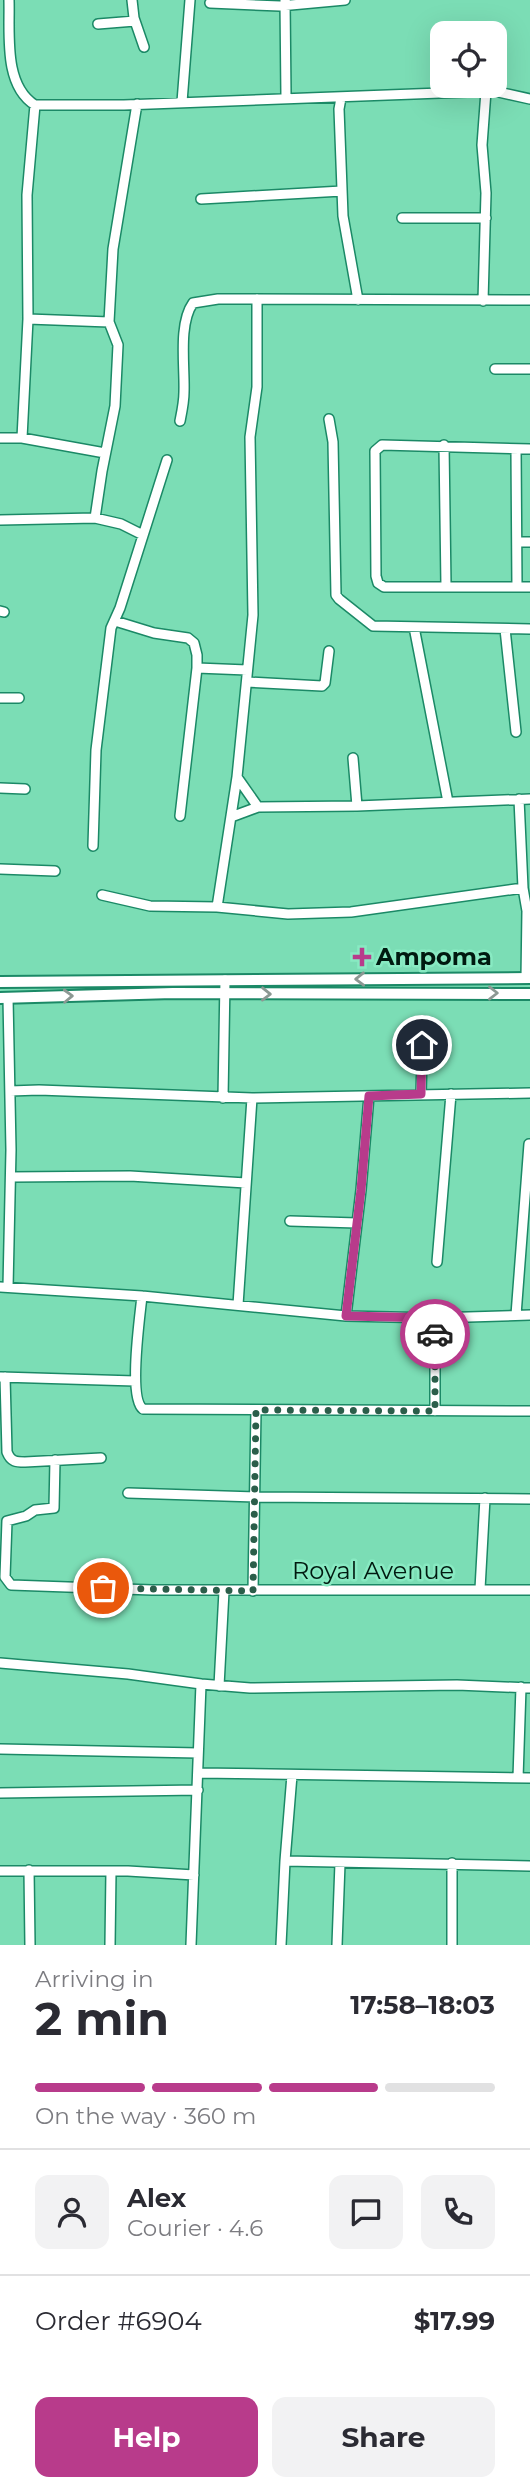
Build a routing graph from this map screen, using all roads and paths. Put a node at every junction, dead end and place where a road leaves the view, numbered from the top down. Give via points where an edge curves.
1 (9, 0) edge
2 (132, 0) edge
3 (190, 0) edge
4 (345, 0) edge
5 (210, 3) dead end
6 (285, 3) edge
7 (135, 21) junction
8 (98, 24) dead end
9 (144, 47) dead end
10 (430, 93) edge
11 (507, 95) edge
12 (286, 97) junction
13 (341, 97) junction
14 (486, 98) edge
15 (530, 99) edge
16 (181, 102) junction
17 (137, 104) junction
18 (35, 105) junction
19 (342, 191) junction
20 (201, 199) dead end
21 (402, 218) dead end
22 (486, 218) junction
23 (257, 299) junction
24 (358, 300) junction
25 (530, 300) edge
26 (483, 301) junction
27 (28, 319) junction
28 (109, 322) junction
29 (495, 369) dead end
30 (530, 369) edge
31 (329, 419) dead end
32 (180, 421) dead end
33 (0, 438) edge
34 (23, 438) junction
35 (444, 445) junction
36 (516, 449) junction
37 (530, 449) edge
38 (105, 453) junction
39 (167, 460) dead end
40 (95, 518) junction
41 (0, 520) edge
42 (144, 535) junction
43 (517, 542) junction
44 (530, 542) edge
45 (446, 586) junction
46 (517, 587) junction
47 (530, 587) edge
48 (114, 621) junction
49 (414, 626) junction
50 (505, 629) junction
51 (530, 629) edge
52 (329, 651) dead end
53 (197, 668) junction
54 (247, 670) junction
55 (247, 682) junction
56 (0, 698) edge
57 (19, 698) dead end
58 (516, 732) dead end
59 (353, 758) dead end
60 (237, 777) junction
61 (0, 788) edge
62 (25, 789) dead end
63 (519, 799) junction
64 (530, 799) edge
65 (448, 802) junction
66 (357, 806) junction
67 (258, 807) junction
68 (180, 816) dead end
69 (230, 817) junction
70 (93, 846) dead end
71 (0, 869) edge
72 (55, 871) dead end
73 (523, 888) junction
74 (102, 895) dead end
75 (217, 907) junction
76 (529, 911) edge
77 (528, 978) edge
78 (225, 980) junction
79 (0, 982) edge
80 (225, 993) junction
81 (530, 994) edge
82 (4, 998) edge
83 (423, 1021) dead end
84 (10, 1091) junction
85 (530, 1093) edge
86 (421, 1094) junction
87 (451, 1094) junction
88 (369, 1096) junction
89 (223, 1098) junction
90 (252, 1098) junction
91 (529, 1144) edge
92 (11, 1177) junction
93 (246, 1183) junction
94 (290, 1221) dead end
95 (357, 1223) junction
96 (437, 1262) dead end
97 (4, 1287) edge
98 (142, 1296) junction
99 (238, 1305) junction
100 (516, 1315) junction
101 (530, 1315) edge
102 (346, 1316) junction
103 (435, 1318) junction
104 (2, 1377) edge
105 (135, 1381) junction
106 (256, 1410) junction
107 (435, 1411) junction
108 (530, 1411) edge
109 (101, 1458) dead end
110 (55, 1461) junction
111 (128, 1493) dead end
112 (256, 1497) junction
113 (485, 1498) junction
114 (530, 1499) edge
115 (480, 1589) junction
116 (530, 1590) edge
117 (224, 1591) junction
118 (253, 1591) junction
119 (0, 1663) edge
120 (201, 1684) junction
121 (219, 1686) junction
122 (526, 1688) edge
123 (0, 1749) edge
124 (198, 1753) junction
125 (198, 1773) junction
126 (292, 1775) junction
127 (518, 1778) junction
128 (530, 1778) edge
129 (198, 1790) junction
130 (0, 1793) edge
131 (285, 1861) junction
132 (340, 1863) junction
133 (452, 1863) junction
134 (530, 1866) edge
135 (29, 1870) junction
136 (0, 1871) edge
137 (111, 1871) junction
138 (194, 1875) junction
139 (30, 1945) edge
140 (110, 1945) edge
141 (191, 1945) edge
142 (281, 1945) edge
143 (337, 1945) edge
144 (452, 1945) edge

1 - 18 street via 13,71 18,88
2 - 7 street
3 - 16 street
4 - 6 street
5 - 6 street
6 - 12 street
7 - 8 street
7 - 9 street
10 - 13 street
11 - 15 street
12 - 13 street
12 - 16 street
13 - 19 street
14 - 22 street via 482,160
16 - 17 street
17 - 18 street
17 - 28 street via 113,249
18 - 27 street via 27,195
19 - 20 street
19 - 24 street
21 - 22 street
22 - 26 street
23 - 24 street
23 - 32 street via 204,300 190,307
23 - 54 street via 257,387 250,450 253,615
24 - 26 street
25 - 26 street
27 - 28 street
27 - 34 street
28 - 38 street via 119,350 114,415
29 - 30 street
31 - 49 street via 336,595 373,626
33 - 34 street
34 - 38 street
35 - 36 street
35 - 45 street
35 - 45 street via 382,445 375,451 376,576 384,587
36 - 37 street
36 - 43 street
38 - 40 street
39 - 42 street
40 - 41 street
40 - 42 street
42 - 48 street
43 - 44 street
43 - 46 street
45 - 46 street
46 - 47 street
48 - 53 street via 188,638 194,643
48 - 70 street via 96,750
49 - 50 street
49 - 65 street
50 - 51 street
50 - 58 street
52 - 55 street via 322,686
53 - 54 street
53 - 68 street
54 - 55 street
55 - 60 street
56 - 57 street
59 - 66 street
60 - 67 street
60 - 69 street
61 - 62 street
63 - 64 street
63 - 65 street
63 - 73 street
65 - 66 street
66 - 67 street
67 - 69 street
69 - 75 street
71 - 72 street
73 - 75 street via 351,912 288,914
73 - 76 street
74 - 75 street via 150,906
76 - 77 street
77 -> 78 street
78 - 79 street
78 - 80 street
80 -> 81 street
82 -> 80 street
80 - 89 street
82 - 84 street
83 - 86 street
84 - 89 street
84 - 92 street
85 - 87 street
86 - 87 street
86 - 88 street
87 - 96 street
88 - 90 street
88 - 95 street
89 - 90 street
90 - 93 street
91 - 100 street
92 - 93 street via 130,1176
92 - 97 street
93 - 99 street
94 - 95 street
95 - 102 street
97 - 98 street
98 - 99 street
98 - 105 street
99 - 102 street
100 - 101 street
100 - 103 street
102 - 103 street
103 - 107 street
104 - 105 street
104 - 110 street via 9,1458 14,1462
105 - 106 street via 137,1400 144,1409
106 - 107 street
106 - 112 street
107 - 108 street
109 - 110 street
110 - 117 street, Royal Avenue via 54,1507 7,1521 6,1581 32,1586
111 - 112 street
112 - 113 street
112 - 118 street
113 - 114 street
113 - 115 street
115 - 116 street, Royal Avenue
115 - 118 street, Royal Avenue
117 - 118 street, Royal Avenue
117 - 121 street
119 - 120 street
120 - 121 street
120 - 124 street
121 - 122 street
122 - 127 street
123 - 124 street
124 - 125 street
125 - 126 street
125 - 129 street
126 - 127 street
126 - 131 street
127 - 128 street
129 - 130 street
129 - 138 street
131 - 132 street
131 - 142 street
132 - 133 street
132 - 143 street
133 - 134 street
133 - 144 street
135 - 136 street
135 - 137 street
135 - 139 street
137 - 138 street
137 - 140 street
138 - 141 street

